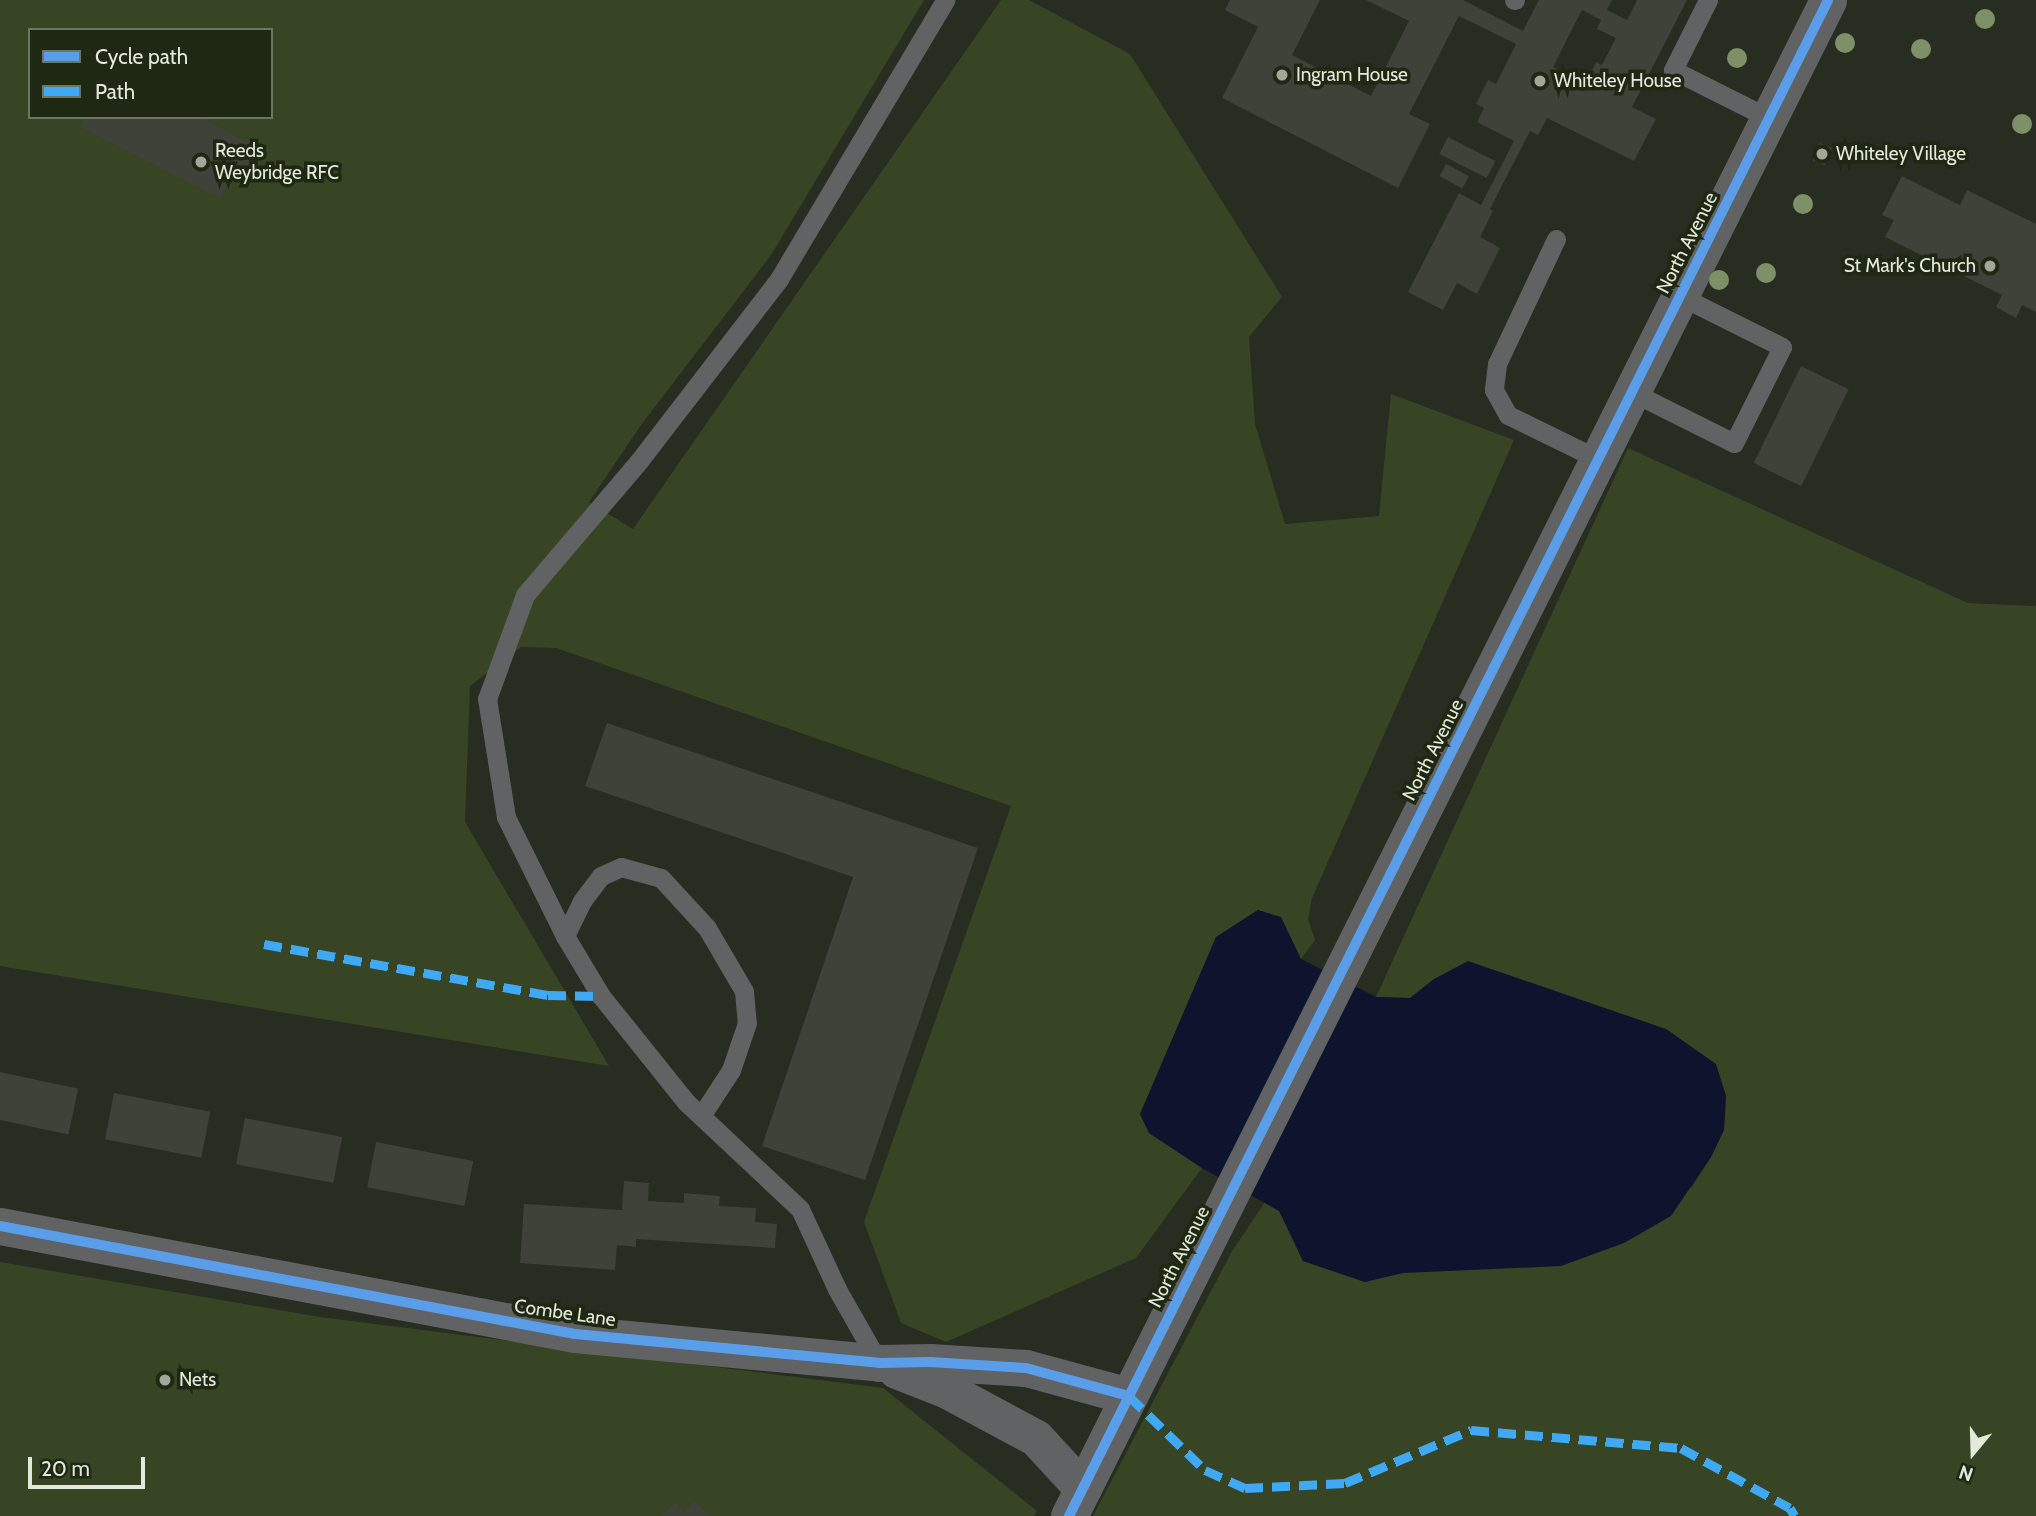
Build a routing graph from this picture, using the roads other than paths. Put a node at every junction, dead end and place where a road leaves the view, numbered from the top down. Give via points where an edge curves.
1 (945, 0) edge
2 (1708, 0) edge
3 (1828, 0) edge
4 (1769, 118) junction
5 (1556, 239) dead end
6 (1680, 296) junction
7 (1632, 392) junction
8 (1598, 459) junction
9 (565, 936) junction
10 (701, 1116) junction
11 (0, 1226) edge
12 (879, 1363) junction
13 (1129, 1396) junction
14 (1076, 1502) edge

1 - 9 lane via 779,279 639,461 525,594 487,699 506,817
2 - 4 lane via 1673,70
3 - 4 street, North Avenue
4 - 6 street, North Avenue
5 - 8 lane via 1497,363 1494,390 1507,415
6 - 7 street, North Avenue
6 - 7 lane via 1782,347 1740,431 1734,443
7 - 8 street, North Avenue
8 - 13 street, North Avenue
9 - 10 lane via 601,996
9 - 10 lane via 601,876 621,867 661,878 707,928 744,991 747,1023 731,1070
10 - 12 lane via 800,1209 837,1289
11 - 12 street, Combe Lane via 575,1334
12 - 13 street, Combe Lane via 1026,1367
12 - 14 street, Combe Lane via 945,1389 1037,1438
13 - 14 street, North Avenue

